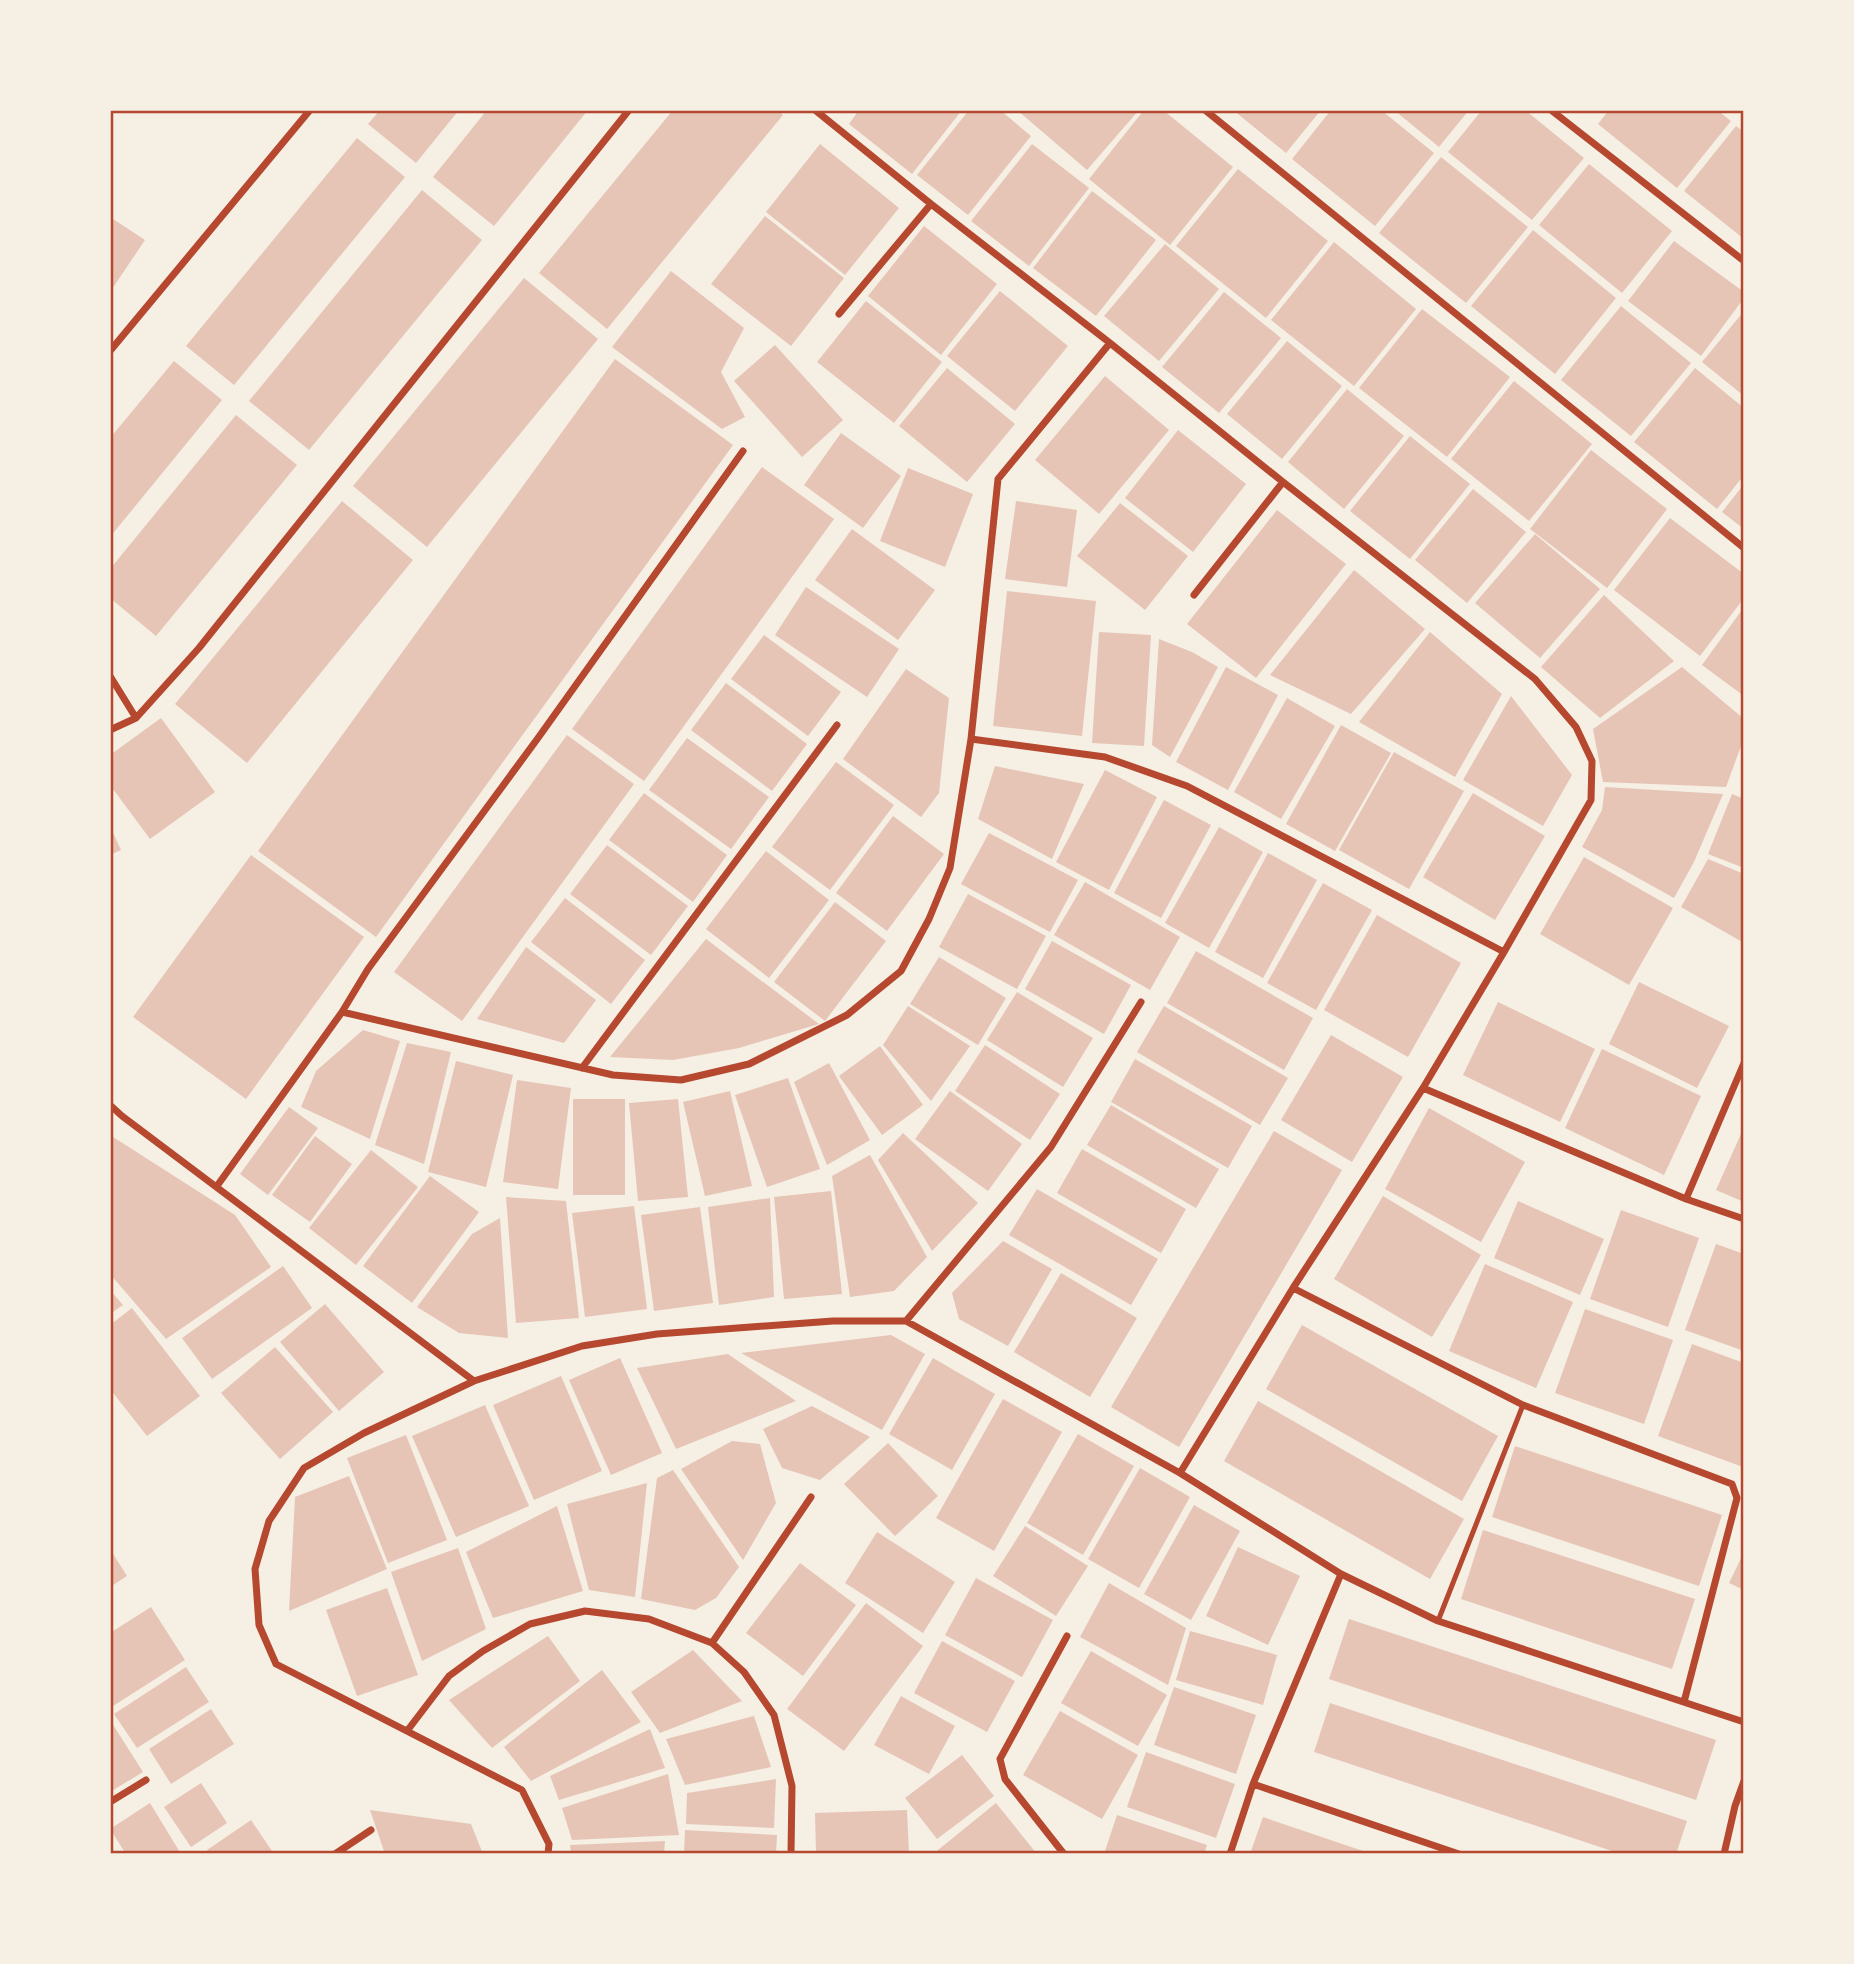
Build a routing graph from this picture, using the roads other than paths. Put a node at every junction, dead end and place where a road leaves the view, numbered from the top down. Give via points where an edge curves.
1 (310, 110) edge
2 (629, 110) edge
3 (816, 110) edge
4 (1205, 110) edge
5 (1551, 110) edge
6 (931, 204) junction
7 (1744, 261) edge
8 (839, 314) dead end
9 (1110, 343) junction
10 (110, 351) edge
11 (743, 451) dead end
12 (1283, 482) junction
13 (1744, 548) edge
14 (1194, 595) dead end
15 (110, 676) edge
16 (136, 718) junction
17 (837, 725) dead end
18 (110, 730) edge
19 (971, 739) junction
20 (1504, 952) junction
21 (1141, 1003) dead end
22 (342, 1012) junction
23 (1744, 1063) edge
24 (582, 1068) junction
25 (1423, 1088) junction
26 (110, 1105) edge
27 (217, 1186) junction
28 (1686, 1199) junction
29 (1744, 1219) edge
30 (1293, 1288) junction
31 (906, 1321) junction
32 (474, 1381) junction
33 (1523, 1405) junction
34 (1180, 1472) junction
35 (811, 1497) dead end
36 (1340, 1574) junction
37 (1438, 1620) junction
38 (1067, 1636) dead end
39 (712, 1643) junction
40 (1684, 1702) junction
41 (1744, 1722) edge
42 (407, 1731) junction
43 (146, 1780) dead end
44 (1744, 1781) edge
45 (1253, 1784) junction
46 (110, 1802) edge
47 (1735, 1806) junction
48 (1744, 1809) edge
49 (371, 1830) dead end
50 (335, 1854) edge
51 (548, 1854) edge
52 (791, 1854) edge
53 (1064, 1854) edge
54 (1230, 1854) edge
55 (1459, 1854) edge
56 (1724, 1854) edge

1 - 10 street
2 - 16 street via 199,648
3 - 6 street
4 - 13 street
5 - 7 street
6 - 8 street
6 - 9 street
9 - 12 street
9 - 19 street via 998,479
11 - 22 street
12 - 14 street
12 - 20 street via 1535,679 1576,727 1592,761 1591,800
15 - 16 street
16 - 18 street
17 - 24 street
19 - 20 street via 1105,757 1187,786
19 - 24 street via 950,868 901,971 847,1015 749,1064 681,1080
20 - 25 street
21 - 31 street via 1051,1147
22 - 24 street
22 - 27 street
23 - 28 street
25 - 28 street
25 - 30 street
26 - 27 street
27 - 32 street
28 - 29 street
30 - 33 street
30 - 34 street
31 - 32 street via 833,1321 657,1334 582,1346
31 - 34 street
32 - 42 street via 364,1433 304,1468 269,1521 255,1569 258,1625 276,1664
33 - 37 lane
33 - 40 street via 1732,1485 1737,1498
34 - 36 street
35 - 39 street
36 - 37 street
36 - 45 street
37 - 40 street
38 - 53 street via 1000,1759 1005,1779
39 - 42 street via 649,1619 585,1611 530,1624 449,1676
39 - 52 street via 744,1672 774,1715 792,1786
40 - 41 street
42 - 51 street via 522,1790 549,1844
43 - 46 street
44 - 47 street
45 - 54 street
45 - 55 street
47 - 48 street
47 - 56 street
49 - 50 street

